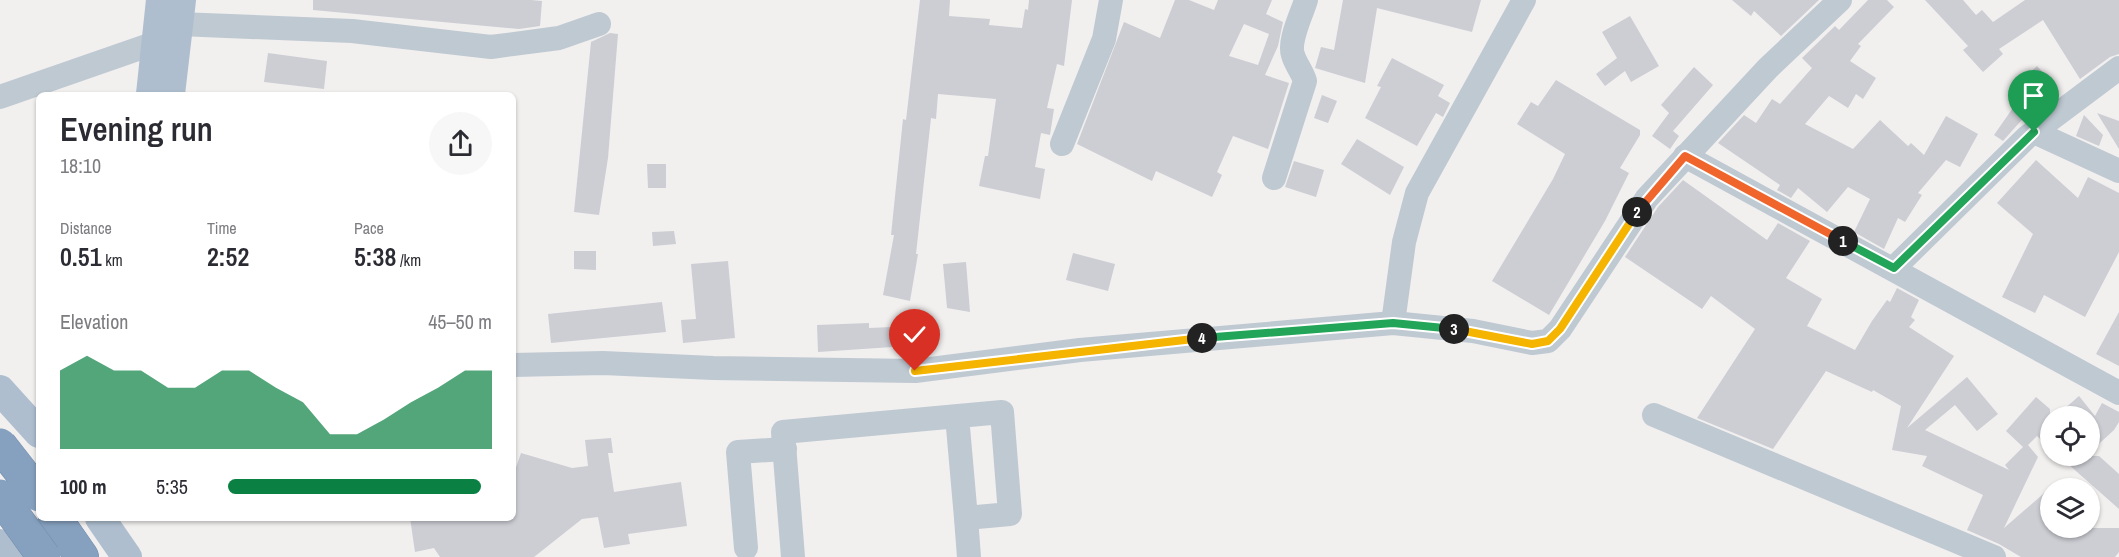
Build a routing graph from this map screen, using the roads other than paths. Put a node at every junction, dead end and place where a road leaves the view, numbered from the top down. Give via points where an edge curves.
1 (161, 0) edge
2 (1111, 0) edge
3 (1306, 0) edge
4 (1524, 0) edge
5 (1840, 0) edge
6 (180, 12) edge
7 (599, 24) dead end
8 (155, 43) junction
9 (2119, 68) edge
10 (151, 92) edge
11 (170, 92) edge
12 (0, 97) edge
13 (2034, 132) junction
14 (1062, 144) dead end
15 (1685, 156) junction
16 (2119, 171) edge
17 (1274, 178) dead end
18 (1894, 268) junction
19 (1393, 323) junction
20 (516, 365) edge
21 (0, 390) edge
22 (2119, 393) edge
23 (957, 416) junction
24 (1654, 416) dead end
25 (36, 429) edge
26 (36, 433) edge
27 (0, 445) edge
28 (785, 449) junction
29 (0, 464) edge
30 (36, 479) edge
31 (36, 491) edge
32 (0, 496) edge
33 (0, 509) edge
34 (966, 518) junction
35 (57, 521) edge
36 (102, 521) edge
37 (0, 543) edge
38 (746, 548) dead end
39 (10, 557) edge
40 (44, 557) edge
41 (82, 557) edge
42 (127, 557) edge
43 (793, 557) edge
44 (969, 557) edge
45 (1994, 557) edge

1 - 8 main road
2 - 14 street via 1104,39
3 - 17 street via 1292,45 1305,81
4 - 19 street via 1417,193 1404,242
5 - 15 street via 1768,68
6 - 7 street via 491,47 559,38
6 - 11 main road
8 - 10 main road
8 - 12 street
9 - 13 street
13 - 16 street
13 - 18 street
15 - 18 street
15 - 19 street via 1647,198 1560,329 1548,341 1532,344 1473,331
18 - 22 street
19 - 20 street via 1125,346 915,371 603,363
21 - 25 main road
23 - 28 street via 783,432
23 - 34 street
23 - 34 street via 1002,412 1010,514
24 - 45 street
26 - 29 main road
27 - 31 highway, bridge
28 - 38 street via 738,452
28 - 43 street
30 - 33 main road
32 - 40 highway, bridge
34 - 44 street
35 - 41 highway
36 - 42 main road
37 - 39 main road

